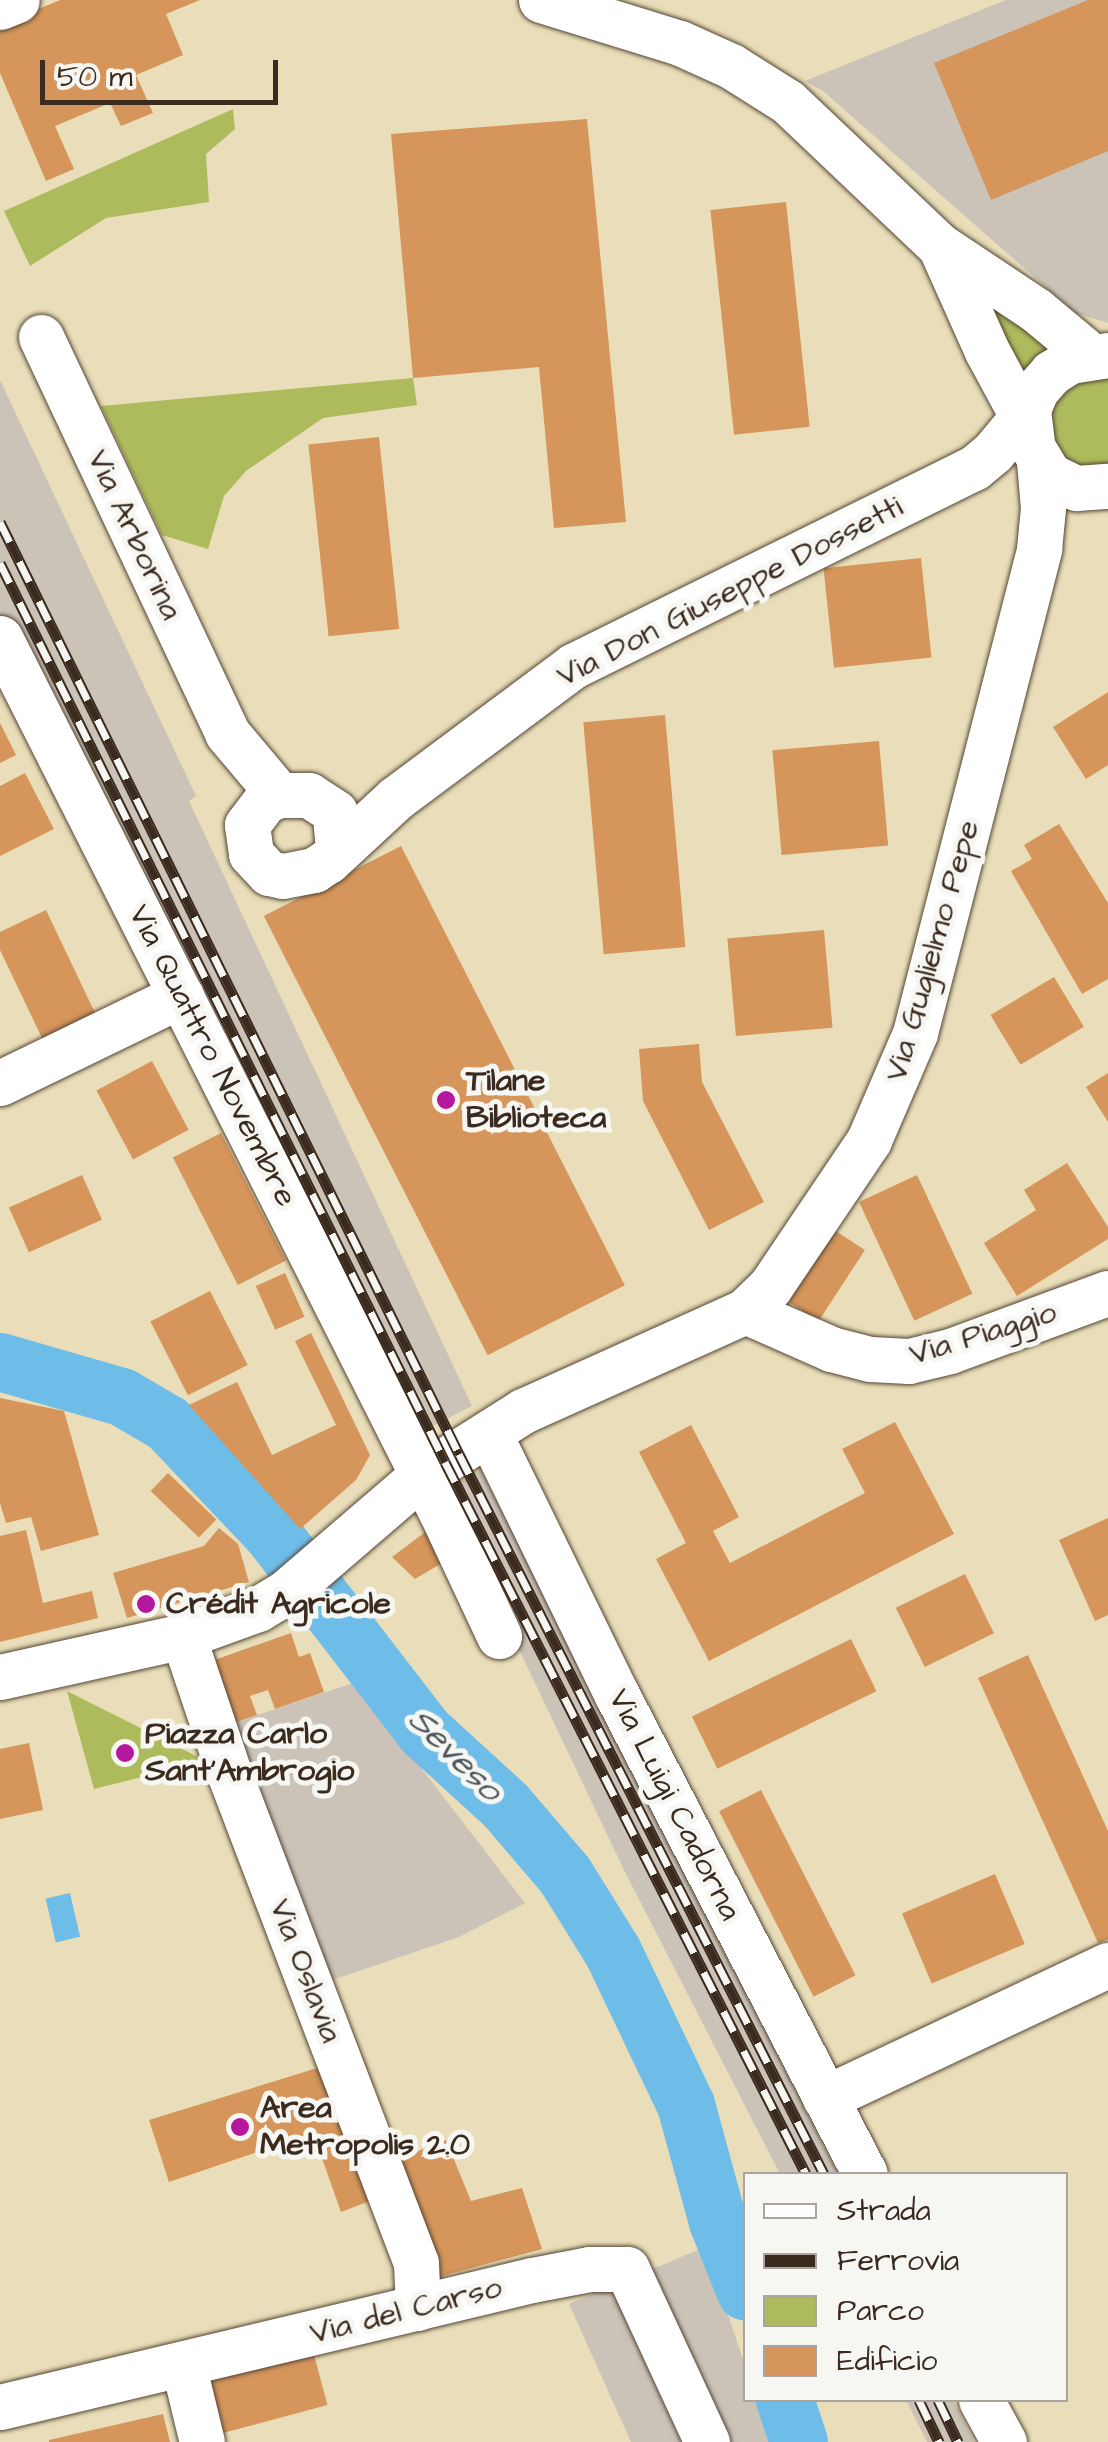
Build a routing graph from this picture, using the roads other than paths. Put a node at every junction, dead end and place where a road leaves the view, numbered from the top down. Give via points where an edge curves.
1 (18, 0) edge
2 (542, 0) edge
3 (0, 7) edge
4 (940, 246) junction
5 (42, 337) dead end
6 (1099, 355) edge
7 (1044, 465) edge
8 (3, 651) edge
9 (228, 733) junction
10 (279, 795) junction
11 (396, 798) junction
12 (332, 806) junction
13 (247, 825) junction
14 (338, 850) junction
15 (182, 995) junction
16 (0, 1083) edge
17 (1108, 1293) edge
18 (745, 1311) junction
19 (490, 1433) junction
20 (422, 1475) junction
21 (183, 1636) junction
22 (499, 1636) dead end
23 (0, 1677) edge
24 (1108, 1965) edge
25 (826, 2098) junction
26 (864, 2172) edge
27 (418, 2308) junction
28 (183, 2364) junction
29 (982, 2402) edge
30 (0, 2406) edge
31 (202, 2442) edge
32 (707, 2442) edge
33 (1004, 2442) edge

1 - 3 street
2 - 4 street via 680,43 730,66 825,133
4 - 6 street
4 - 7 street
5 - 9 street, Via Arborina
6 - 7 street via 1051,373 1036,390
7 - 11 street, Via Don Giuseppe Dossetti via 1000,472 974,468 573,666
7 - 18 street, Via Guglielmo Pepe via 952,902 899,1076 850,1173
8 - 15 street, Via Quattro Novembre
9 - 10 street, Via Arborina
9 - 13 street, Via Arborina
10 - 12 street via 309,795
10 - 13 street via 264,801
11 - 12 street, Via Don Giuseppe Dossetti
11 - 14 street, Via Don Giuseppe Dossetti
12 - 14 street
13 - 14 street via 251,854 268,873 300,875
15 - 16 street
15 - 20 street, Via Quattro Novembre
17 - 18 street, Via Piaggio via 909,1361 830,1348
18 - 19 street, Via Guglielmo Pepe via 523,1411
19 - 20 street, Via Guglielmo Pepe
19 - 25 street, Via Luigi Cadorna
20 - 21 street, Via Guglielmo Pepe via 285,1593
20 - 22 street, Via Quattro Novembre
21 - 23 street, Via Guglielmo Pepe
21 - 27 street, Via Oslavia via 416,2263
24 - 25 street
25 - 26 street, Via Luigi Cadorna
27 - 28 street, Via del Carso
27 - 32 street, Via del Carso via 532,2280 628,2269
28 - 30 street, Via del Carso
28 - 31 street
29 - 33 street

